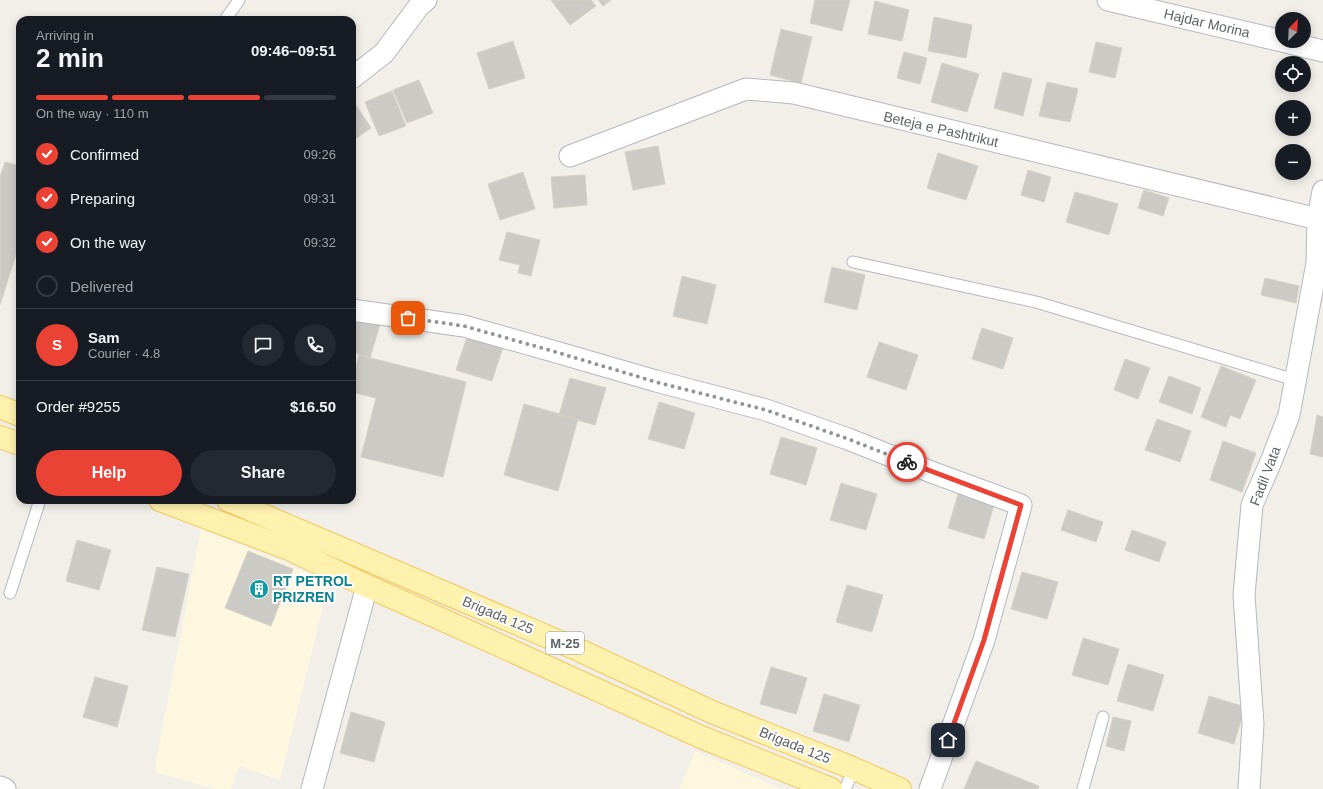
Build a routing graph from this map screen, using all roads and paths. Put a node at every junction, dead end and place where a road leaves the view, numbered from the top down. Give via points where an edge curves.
1 (239, 0) edge
2 (426, 0) edge
3 (1108, 0) edge
4 (228, 16) edge
5 (1275, 39) edge
6 (1311, 48) edge
7 (1323, 51) edge
8 (356, 75) edge
9 (570, 156) dead end
10 (1323, 192) edge
11 (1318, 219) junction
12 (854, 262) dead end
13 (356, 311) edge
14 (1295, 380) junction
15 (0, 437) edge
16 (16, 443) edge
17 (39, 504) edge
18 (171, 504) edge
19 (237, 504) edge
20 (367, 586) junction
21 (10, 593) dead end
22 (1103, 718) dead end
23 (854, 769) junction
24 (0, 787) edge
25 (5, 789) edge
26 (312, 789) edge
27 (831, 789) edge
28 (845, 789) edge
29 (900, 789) edge
30 (930, 789) edge
31 (1083, 789) edge
32 (1249, 789) edge

1 - 4 lane
2 - 8 street via 384,53
3 - 5 street, Hajdar Morina
6 - 7 street, Hajdar Morina
9 - 11 street, Beteja e Pashtrikut via 746,89 794,93
10 - 11 street, Fadil Vata
11 - 14 street, Fadil Vata via 1317,263
12 - 14 lane via 1036,302
13 - 30 street via 464,326 656,382 766,410 1021,505 984,640
14 - 32 street, Fadil Vata via 1289,415 1252,505 1244,595 1253,724
15 - 16 main road
17 - 21 lane
18 - 20 main road, Brigada 125 / M-25 via 289,549
19 - 23 main road, Brigada 125 / M-25 via 581,650 712,712
20 - 26 street
20 - 27 main road, Brigada 125 / M-25 via 701,737
22 - 31 lane
23 - 28 lane
23 - 29 main road, Brigada 125 / M-25
24 - 25 street

